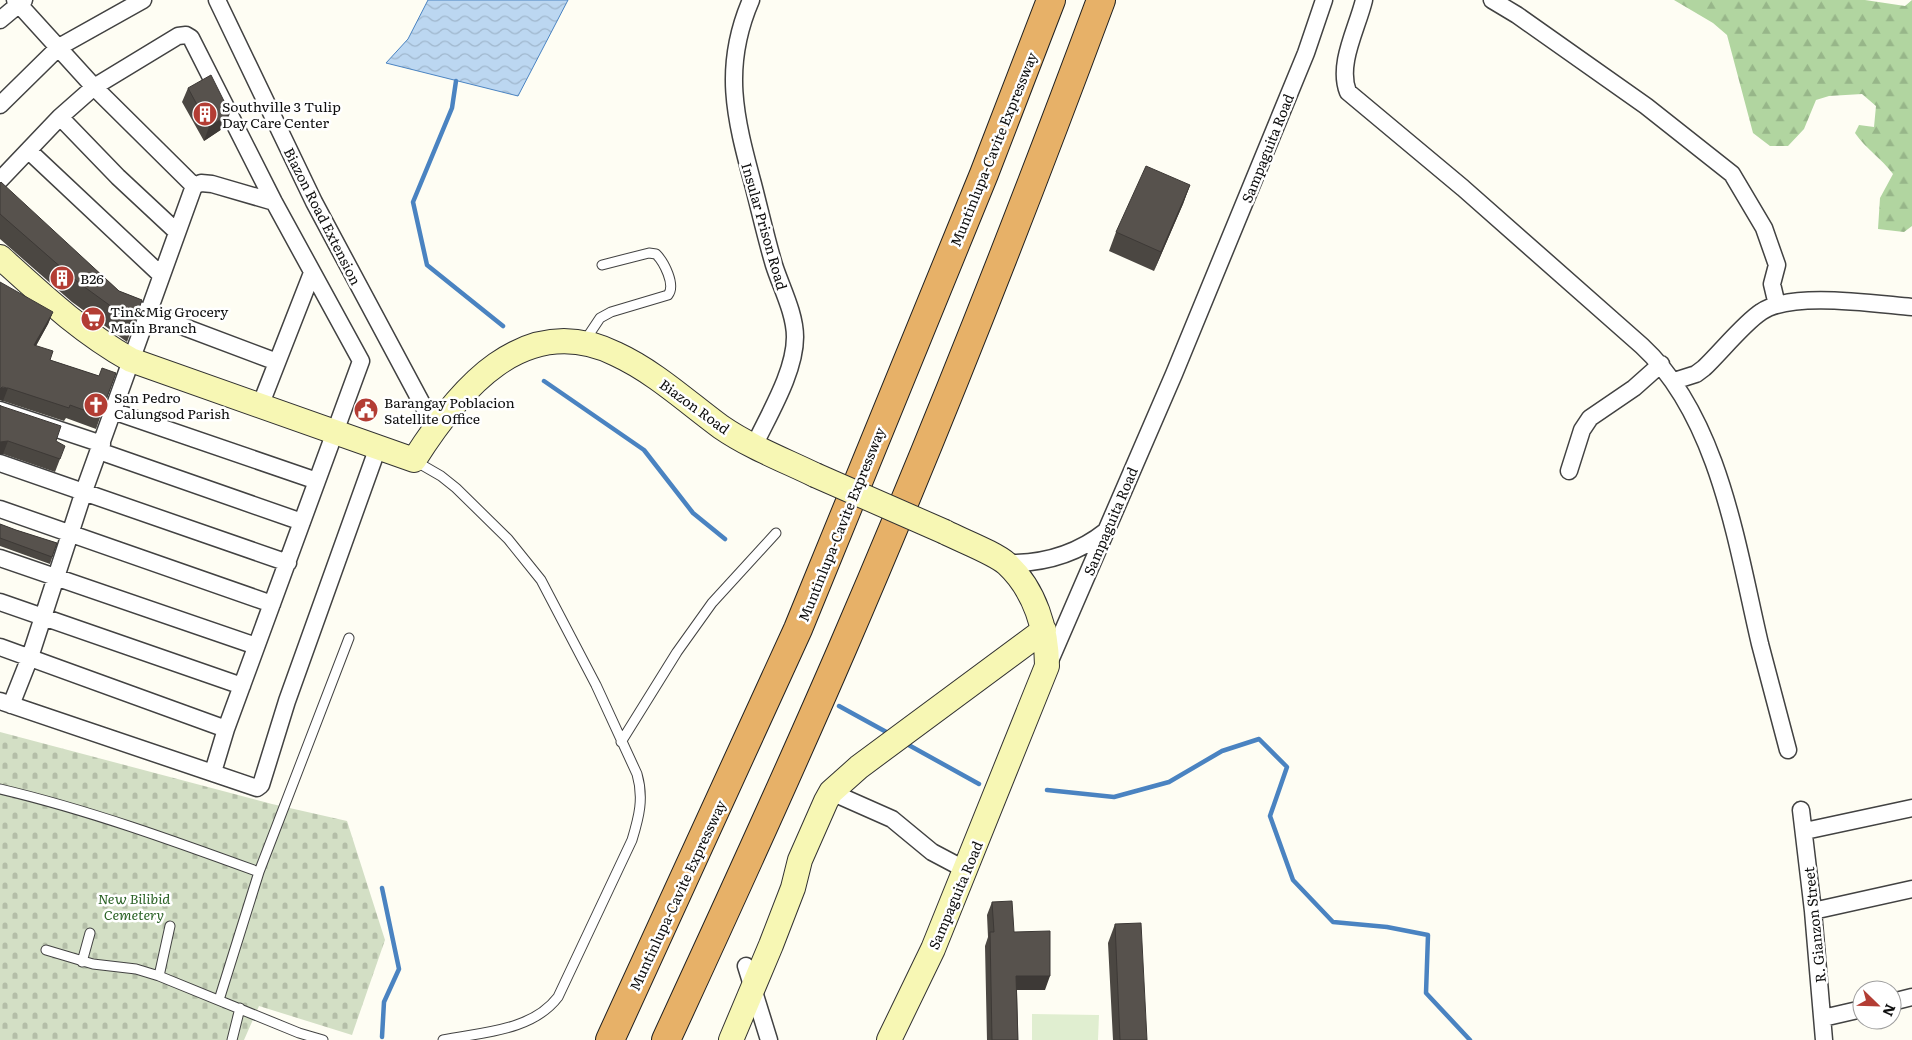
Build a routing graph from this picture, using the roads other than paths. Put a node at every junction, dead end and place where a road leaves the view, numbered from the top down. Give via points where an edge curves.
1 (143, 0) edge
2 (218, 0) edge
3 (750, 0) edge
4 (1051, 0) edge
5 (1101, 0) edge
6 (1324, 0) edge
7 (1364, 0) edge
8 (1492, 0) edge
9 (19, 1) edge
10 (0, 20) edge
11 (59, 48) junction
12 (94, 87) junction
13 (0, 105) edge
14 (60, 117) junction
15 (29, 151) junction
16 (0, 180) edge
17 (194, 186) junction
18 (274, 202) junction
19 (177, 232) junction
20 (2, 264) edge
21 (602, 265) dead end
22 (312, 273) junction
23 (160, 275) junction
24 (124, 303) edge
25 (1777, 305) junction
26 (1912, 307) edge
27 (147, 314) junction
28 (583, 344) junction
29 (131, 360) junction
30 (277, 362) junction
31 (1661, 364) junction
32 (1674, 381) junction
33 (260, 406) junction
34 (0, 410) edge
35 (113, 411) junction
36 (434, 428) junction
37 (334, 432) junction
38 (754, 446) junction
39 (378, 447) junction
40 (100, 448) junction
41 (414, 460) junction
42 (0, 463) edge
43 (1568, 472) dead end
44 (317, 481) junction
45 (84, 491) junction
46 (0, 509) edge
47 (302, 522) junction
48 (1108, 530) junction
49 (71, 533) junction
50 (776, 533) dead end
51 (0, 558) edge
52 (288, 563) junction
53 (1006, 563) junction
54 (56, 576) junction
55 (0, 602) edge
56 (272, 604) junction
57 (43, 617) junction
58 (1044, 630) junction
59 (349, 638) dead end
60 (256, 646) junction
61 (0, 647) edge
62 (30, 657) junction
63 (1047, 666) junction
64 (242, 686) junction
65 (5, 703) edge
66 (226, 729) junction
67 (621, 742) junction
68 (1788, 750) dead end
69 (213, 772) junction
70 (0, 789) edge
71 (831, 792) junction
72 (1912, 808) edge
73 (1800, 810) dead end
74 (1805, 831) junction
75 (966, 870) junction
76 (259, 872) junction
77 (1912, 889) edge
78 (1813, 911) junction
79 (170, 926) dead end
80 (90, 934) dead end
81 (46, 950) dead end
82 (82, 962) junction
83 (159, 976) junction
84 (750, 976) junction
85 (219, 1000) junction
86 (240, 1008) junction
87 (1852, 1011) edge
88 (1823, 1018) junction
89 (232, 1040) edge
90 (323, 1040) edge
91 (444, 1040) edge
92 (610, 1040) edge
93 (666, 1040) edge
94 (730, 1040) edge
95 (769, 1040) edge
96 (889, 1040) edge
97 (1824, 1040) edge

1 - 11 street
2 - 36 street, Biazon Road Extension via 314,202
3 - 38 street, Insular Prison Road via 735,52 732,89 739,132 795,335 793,360
4 - 92 highway, Muntinlupa-Cavite Expressway via 977,192 802,620
5 - 93 highway via 1026,202 847,637
6 - 48 street, Sampaguita Road via 1306,53
7 - 31 street via 1346,56 1344,83 1348,92 1564,275
8 - 25 street via 1646,106 1732,174 1771,246 1777,265 1772,284
9 - 10 street
9 - 11 street
11 - 12 street
11 - 13 street
12 - 14 street
12 - 17 street
12 - 18 street via 178,36 191,38
14 - 15 street
14 - 19 street
15 - 16 street
15 - 23 street
17 - 18 street via 201,182 212,184
17 - 19 street
18 - 22 street
19 - 23 street
20 - 29 street via 77,326
21 - 28 lane via 656,254 671,291 668,295 600,318
22 - 30 street
22 - 37 street via 361,361
23 - 27 street
24 - 27 street
25 - 26 street via 1800,300
25 - 32 street via 1762,311 1696,374
27 - 29 street
27 - 30 street
28 - 36 street, Biazon Road via 541,344 490,367
28 - 38 street, Biazon Road via 617,354
29 - 33 street
29 - 35 street
30 - 33 street
31 - 32 street
31 - 43 street via 1634,388 1590,418 1582,430
32 - 68 street via 1700,429 1721,489 1743,564
33 - 37 street
34 - 40 street
35 - 40 street
35 - 44 street
36 - 41 street, Biazon Road
37 - 39 street
37 - 44 street
38 - 53 street, Biazon Road, bridge
39 - 41 street
39 - 69 street via 261,784 257,788 251,787
40 - 45 street
40 - 47 street
41 - 67 lane via 456,488 508,539 541,580 592,676
42 - 45 street
44 - 47 street
45 - 49 street
45 - 52 street
46 - 49 street
47 - 52 street
48 - 53 street, Biazon Road via 1080,549 1064,555 1030,563
48 - 63 street, Sampaguita Road
49 - 54 street
49 - 56 street
50 - 67 lane via 696,625
51 - 54 street
52 - 56 street
53 - 58 street, Biazon Road via 1033,602
54 - 57 street
54 - 60 street
55 - 57 street
56 - 60 street
57 - 62 street
57 - 64 street
58 - 63 street, Biazon Road
58 - 71 street via 859,767
59 - 76 lane
60 - 64 street
61 - 62 street
62 - 65 street
62 - 66 street
63 - 75 street, Sampaguita Road
64 - 66 street
65 - 69 street
66 - 69 street
67 - 91 lane via 642,790 640,815 632,840 558,997 548,1011 533,1020
70 - 76 lane via 138,828
71 - 75 street via 892,819 932,852
71 - 84 street via 800,860 790,897
72 - 74 street
73 - 74 street, R. Gianzon Street
74 - 78 street, R. Gianzon Street
75 - 96 street, Sampaguita Road
76 - 85 lane
77 - 78 street
78 - 88 street, R. Gianzon Street
79 - 83 lane
80 - 82 lane
81 - 82 lane
82 - 83 lane via 136,969
83 - 85 lane
84 - 94 street
84 - 95 street
85 - 86 lane
86 - 89 lane
86 - 90 lane
87 - 88 street
88 - 97 street, R. Gianzon Street

